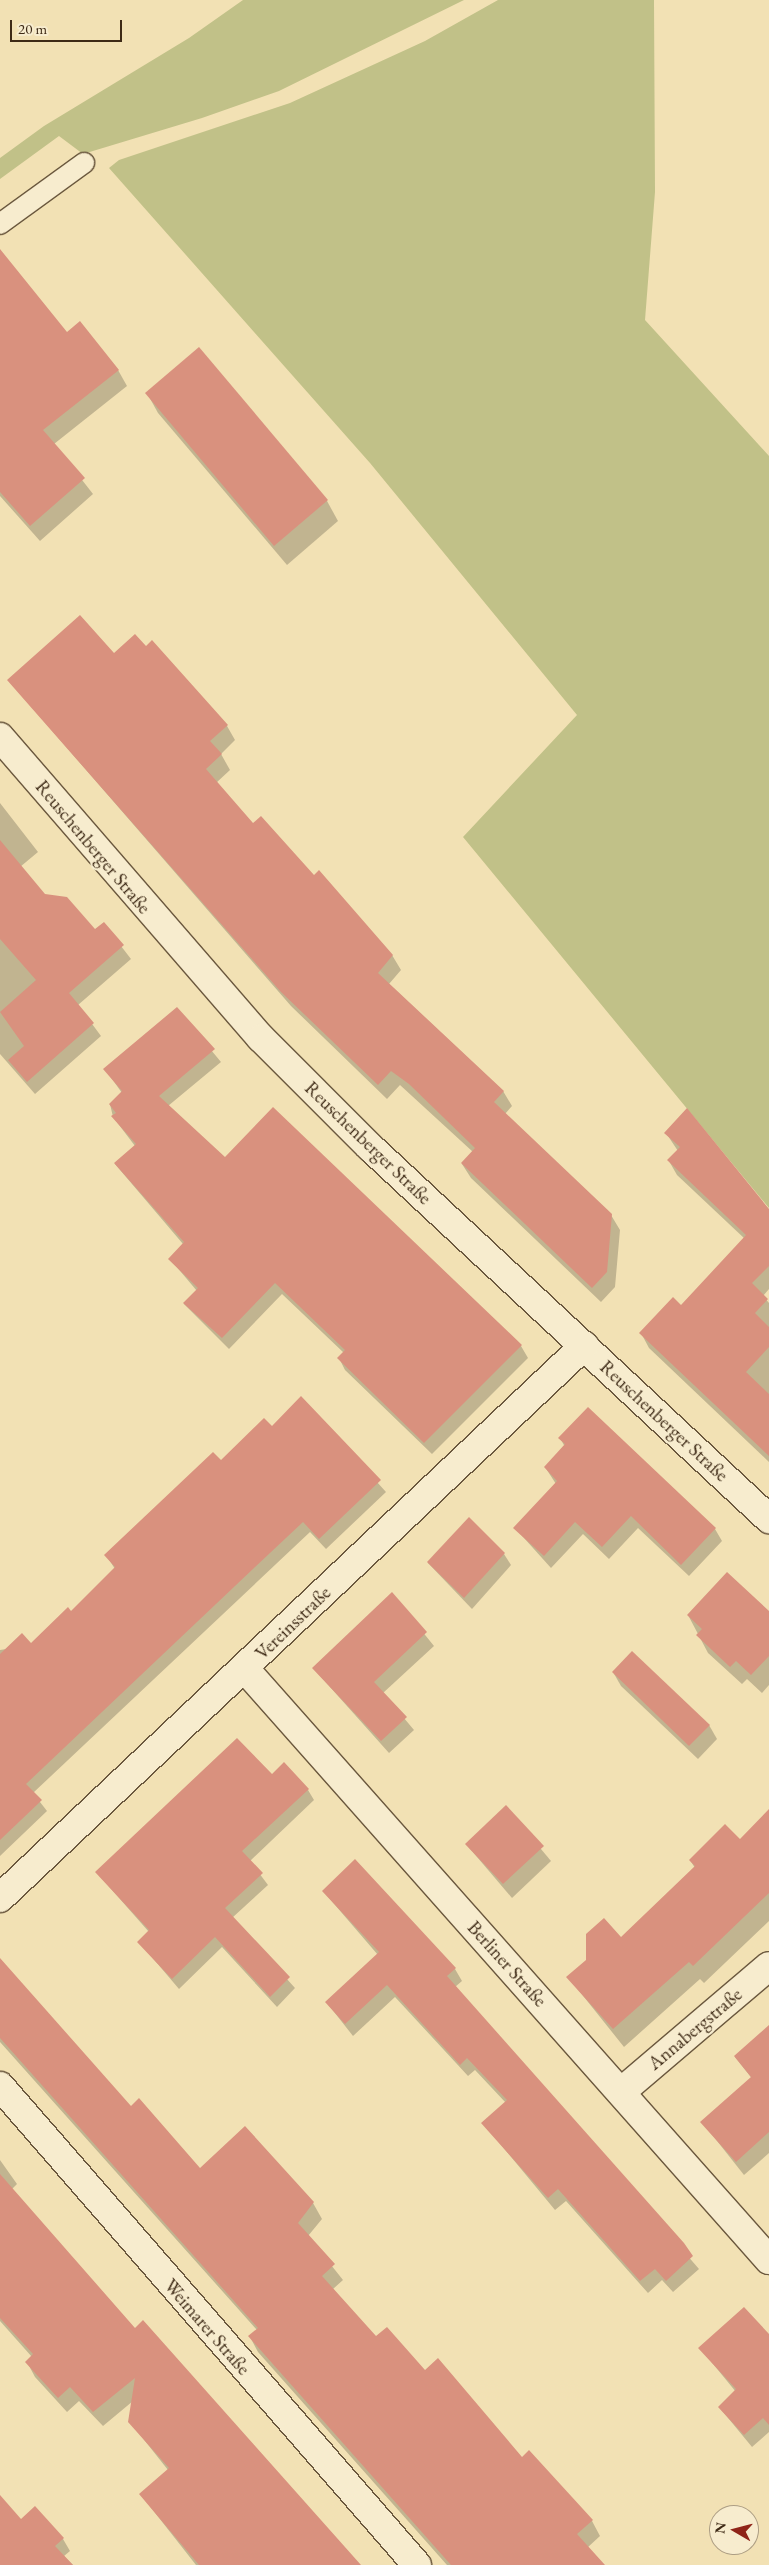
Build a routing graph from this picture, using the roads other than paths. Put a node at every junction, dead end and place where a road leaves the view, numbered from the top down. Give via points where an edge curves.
1 (84, 163) dead end
2 (0, 224) edge
3 (0, 737) edge
4 (584, 1346) junction
5 (769, 1519) edge
6 (245, 1670) junction
7 (0, 1898) edge
8 (769, 1966) edge
9 (0, 2086) edge
10 (621, 2092) junction
11 (769, 2260) edge
12 (417, 2565) edge

1 - 2 lane
3 - 4 main road, Reuschenberger Straße via 261,1038 370,1147
4 - 5 main road, Reuschenberger Straße
4 - 6 main road, Vereinsstraße
6 - 7 main road, Vereinsstraße
6 - 10 main road, Berliner Straße
8 - 10 main road, Annabergstraße
9 - 12 main road, Weimarer Straße
10 - 11 main road, Berliner Straße

